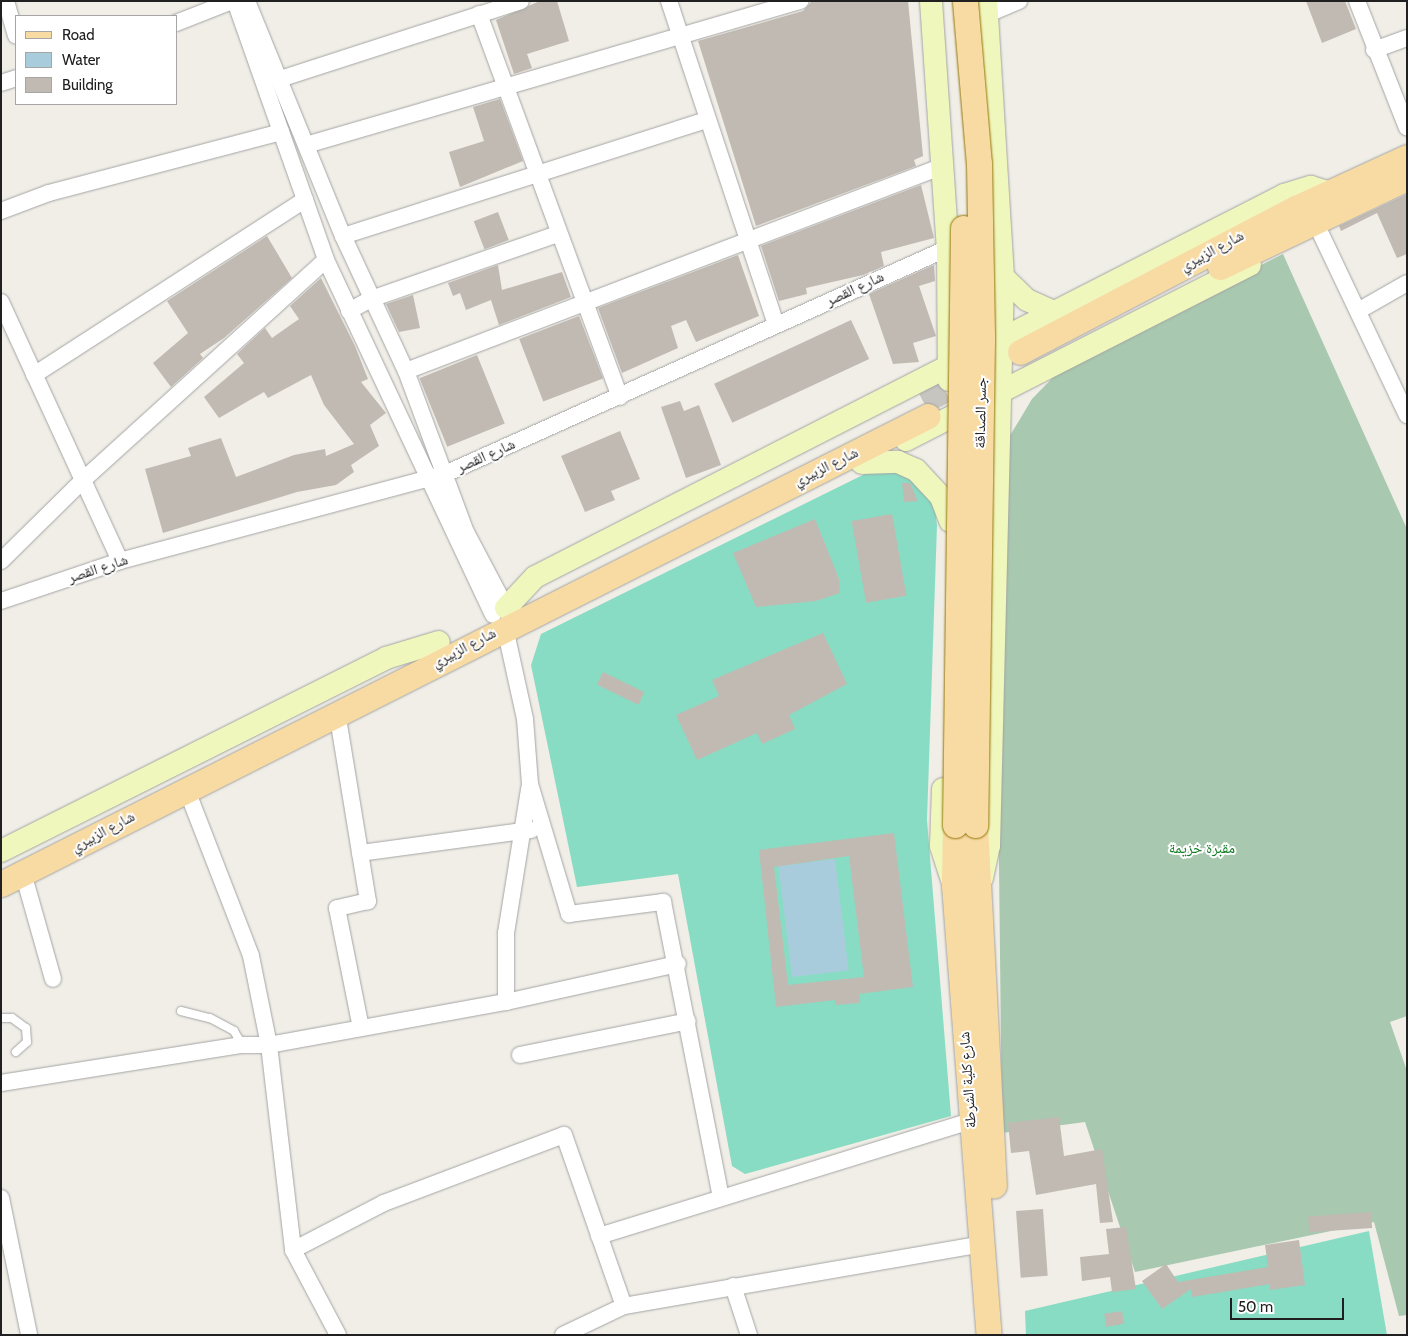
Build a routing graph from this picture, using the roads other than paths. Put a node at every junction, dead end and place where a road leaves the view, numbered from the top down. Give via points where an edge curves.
1 (6, 1) edge
2 (234, 1) edge
3 (247, 1) edge
4 (521, 1) edge
5 (669, 1) edge
6 (800, 1) edge
7 (931, 1) edge
8 (950, 1) edge
9 (965, 1) edge
10 (1019, 1) edge
11 (1357, 1) edge
12 (987, 7) edge
13 (479, 14) junction
14 (178, 22) edge
15 (15, 32) edge
16 (681, 38) junction
17 (1407, 38) edge
18 (1374, 50) junction
19 (15, 78) edge
20 (280, 79) junction
21 (1, 83) edge
22 (503, 88) junction
23 (707, 120) junction
24 (1407, 128) edge
25 (281, 132) junction
26 (306, 145) junction
27 (1407, 157) edge
28 (943, 166) junction
29 (535, 173) junction
30 (1407, 178) edge
31 (305, 200) junction
32 (1, 211) edge
33 (1326, 211) junction
34 (558, 234) junction
35 (343, 236) junction
36 (747, 240) junction
37 (948, 248) junction
38 (326, 260) junction
39 (1003, 277) junction
40 (1407, 283) edge
41 (371, 299) junction
42 (1, 302) edge
43 (585, 303) junction
44 (1358, 310) junction
45 (350, 311) junction
46 (1054, 312) junction
47 (776, 325) junction
48 (1015, 353) junction
49 (949, 368) junction
50 (406, 371) junction
51 (34, 375) junction
52 (975, 381) junction
53 (1002, 394) junction
54 (620, 397) junction
55 (934, 412) junction
56 (1407, 415) edge
57 (862, 463) junction
58 (445, 474) junction
59 (428, 480) junction
60 (82, 481) junction
61 (950, 521) junction
62 (1, 560) edge
63 (120, 561) junction
64 (1, 601) edge
65 (501, 617) junction
66 (439, 642) junction
67 (336, 712) junction
68 (530, 784) junction
69 (186, 788) junction
70 (965, 825) junction
71 (543, 827) junction
72 (522, 832) junction
73 (1, 851) edge
74 (360, 853) junction
75 (8, 874) edge
76 (954, 885) junction
77 (980, 886) junction
78 (678, 964) junction
79 (53, 979) dead end
80 (506, 1002) junction
81 (181, 1011) dead end
82 (1, 1018) edge
83 (688, 1021) junction
84 (362, 1028) junction
85 (242, 1045) junction
86 (269, 1045) junction
87 (16, 1052) dead end
88 (520, 1055) dead end
89 (1, 1083) edge
90 (971, 1121) junction
91 (721, 1197) junction
92 (1, 1198) edge
93 (599, 1236) junction
94 (984, 1244) junction
95 (293, 1250) junction
96 (733, 1286) junction
97 (624, 1306) junction
98 (989, 1334) edge
99 (29, 1335) edge
100 (338, 1335) edge
101 (563, 1335) edge
102 (749, 1335) edge

1 - 15 street
2 - 14 street
2 - 25 street
3 - 20 street
4 - 13 street
5 - 16 street
6 - 16 street
7 - 28 main road
8 - 70 main road, جسر الصداقة, bridge via 963,195
9 - 70 main road, جسر الصداقة, bridge via 979,163 982,339
10 - 12 street
11 - 18 street
12 - 39 main road
13 - 20 street
13 - 22 street
16 - 22 street
16 - 23 street
17 - 18 street
18 - 24 street
19 - 21 street
20 - 26 street
22 - 26 street
22 - 29 street
23 - 29 street
23 - 36 street
25 - 31 street
25 - 32 street via 49,193
26 - 35 street
27 - 33 main road, شارع الزبيري
28 - 36 street
28 - 37 main road
29 - 34 street
29 - 35 street
30 - 33 main road, شارع الزبيري
31 - 38 street
31 - 51 street
33 - 44 street
33 - 46 main road via 1311,187 1284,195
33 - 48 main road, شارع الزبيري
33 - 53 main road
34 - 41 street
34 - 43 street
35 - 41 street
36 - 43 street
36 - 47 street
37 - 47 street, شارع القصر
37 - 49 main road
38 - 45 street
38 - 60 street
39 - 46 main road via 1027,300
39 - 48 main road
40 - 44 street
41 - 45 street
41 - 50 street
42 - 51 street
43 - 50 street
43 - 54 street
44 - 56 street
45 - 59 street
46 - 48 main road
47 - 54 street, شارع القصر
48 - 49 main road
48 - 52 main road
48 - 53 main road
49 - 52 main road
49 - 55 main road
49 - 65 main road via 535,577
50 - 58 street
51 - 60 street
52 - 53 main road
52 - 55 main road
53 - 55 main road
53 - 77 main road via 989,846
54 - 58 street, شارع القصر
55 - 57 main road
55 - 61 main road
55 - 65 main road, شارع الزبيري
57 - 61 main road via 898,462 916,470 941,497
57 - 65 main road via 541,625
58 - 59 street, شارع القصر
58 - 65 street
59 - 63 street, شارع القصر
59 - 65 street
60 - 62 street
60 - 63 street
61 - 76 main road via 941,846
63 - 64 street, شارع القصر
65 - 66 main road, شارع الزبيري
65 - 67 main road, شارع الزبيري
65 - 68 street via 525,718
66 - 73 main road, شارع الزبيري via 386,658
66 - 75 main road, شارع الزبيري
67 - 69 main road, شارع الزبيري
67 - 74 street
68 - 71 street
68 - 72 street
69 - 75 main road, شارع الزبيري
69 - 86 street via 251,956
70 - 76 main road, شارع كلية الشرطة
70 - 77 main road, شارع كلية الشرطة
71 - 72 street
71 - 78 street via 568,914 663,902
72 - 74 street
72 - 80 street via 506,933
74 - 84 street via 368,900 337,908
75 - 79 street
76 - 90 main road, شارع كلية الشرطة
77 - 98 main road, شارع كلية الشرطة
78 - 80 street
78 - 83 street
80 - 84 street
81 - 85 lane via 210,1018 234,1031
82 - 87 lane via 12,1018 26,1028 27,1042
83 - 88 street
83 - 91 street
84 - 86 street
85 - 86 street
85 - 89 street
86 - 95 street
90 - 91 street
90 - 94 main road, شارع كلية الشرطة
91 - 93 street
92 - 99 street
93 - 95 street via 564,1135 384,1203
93 - 97 street
94 - 96 street
94 - 98 main road, شارع كلية الشرطة
95 - 100 street
96 - 97 street
96 - 102 street
97 - 101 street

